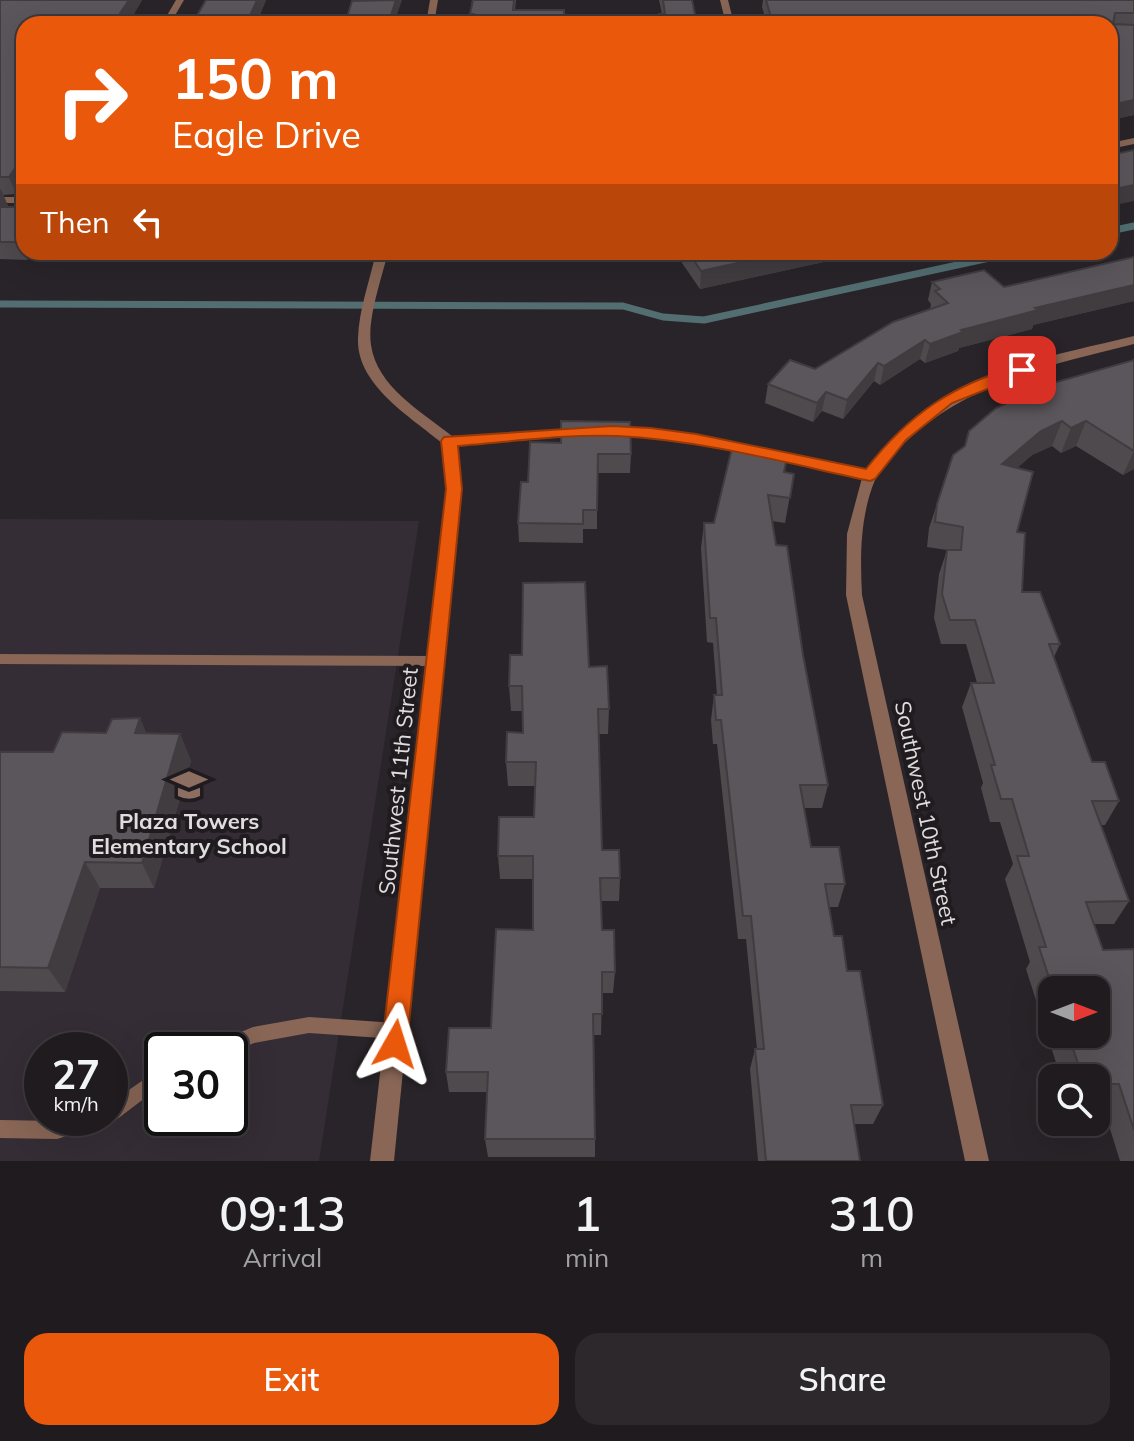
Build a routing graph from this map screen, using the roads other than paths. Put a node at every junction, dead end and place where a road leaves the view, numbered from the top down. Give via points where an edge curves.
1 (380, 260) edge
2 (1134, 340) edge
3 (449, 441) junction
4 (870, 475) junction
5 (0, 659) edge
6 (434, 661) junction
7 (396, 1031) junction
8 (248, 1037) edge
9 (0, 1129) edge
10 (24, 1129) edge
11 (382, 1161) edge
12 (977, 1161) edge

1 - 3 street via 363,343 373,373
2 - 4 street, Southwest 10th Street via 1022,370 947,400 900,436
3 - 4 street via 651,433
3 - 6 street, Southwest 11th Street via 454,489
4 - 12 street, Southwest 10th Street via 853,529 854,595
5 - 6 lane
6 - 7 street, Southwest 11th Street
7 - 8 lane via 309,1025
7 - 11 street, Southwest 11th Street
9 - 10 lane

